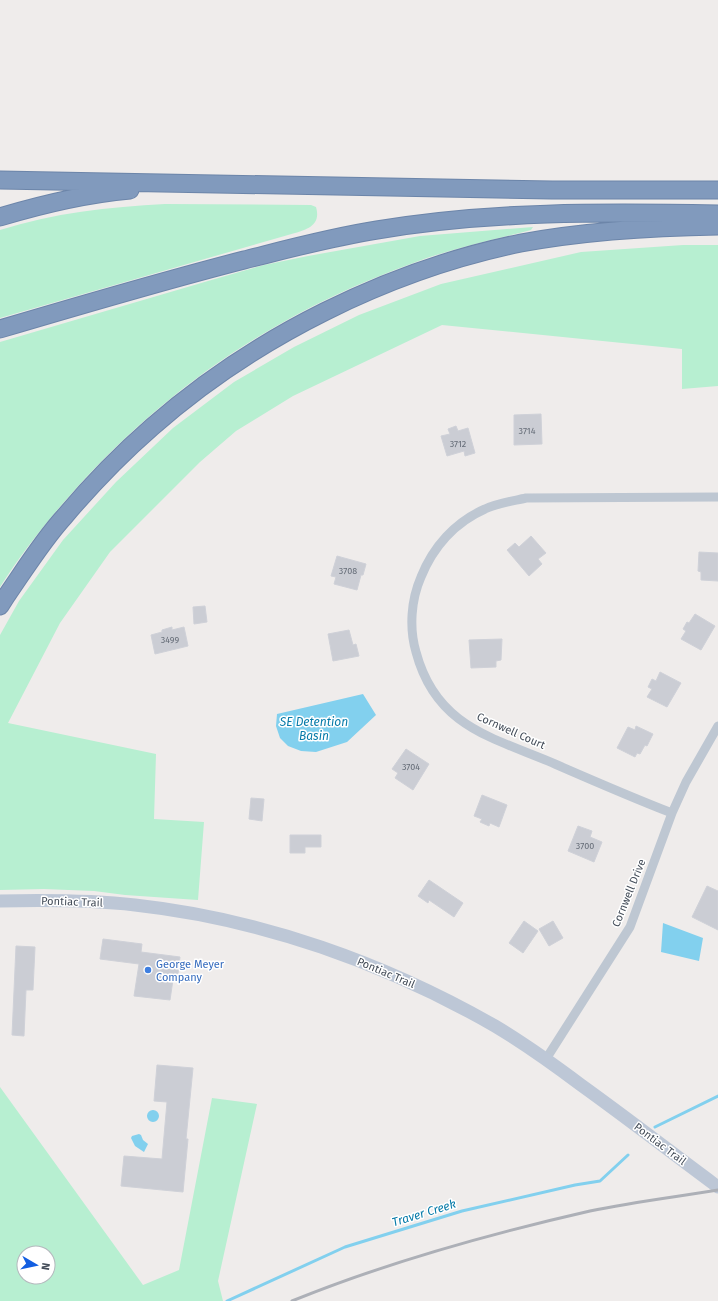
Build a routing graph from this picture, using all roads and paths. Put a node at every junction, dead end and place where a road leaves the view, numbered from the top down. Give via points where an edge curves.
1 (0, 180) edge
2 (202, 184) junction
3 (718, 190) edge
4 (718, 214) edge
5 (0, 216) edge
6 (718, 226) edge
7 (0, 329) edge
8 (718, 497) edge
9 (0, 606) edge
10 (718, 726) edge
11 (672, 813) junction
12 (0, 901) edge
13 (546, 1059) junction
14 (718, 1187) edge

1 - 2 highway
2 - 3 highway
2 - 5 highway via 113,192 39,205
4 - 7 highway via 536,214 447,220 376,230 309,243 168,280
6 - 9 highway via 590,233 521,244 470,256 404,277 310,319 248,355 205,385 153,426 113,463 63,518
8 - 11 street, Cornwell Court via 526,498 485,509 454,528 433,552 419,582 412,613 415,648 426,681 454,716 478,732
10 - 11 street, Cornwell Drive via 686,782
11 - 13 street, Cornwell Drive via 630,927
12 - 13 main road, Pontiac Trail via 67,901 136,906 202,915 253,926 363,962 419,987 496,1027
13 - 14 main road, Pontiac Trail

